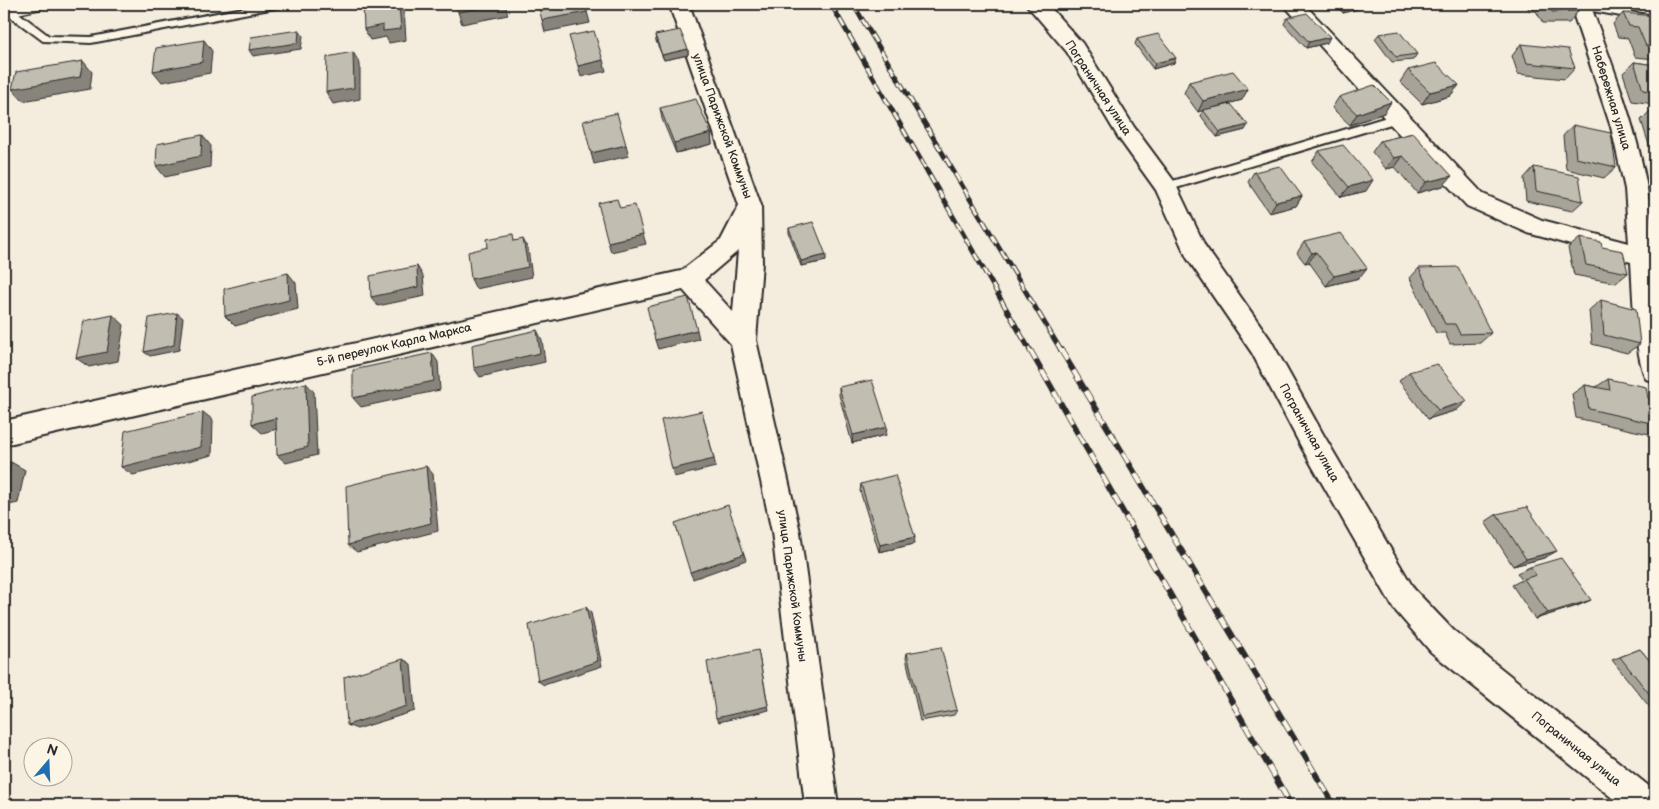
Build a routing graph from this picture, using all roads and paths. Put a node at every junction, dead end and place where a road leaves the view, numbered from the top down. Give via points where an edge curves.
1 (34, 4) edge
2 (280, 4) edge
3 (679, 4) edge
4 (1036, 4) edge
5 (1293, 4) edge
6 (1581, 5) edge
7 (5, 10) edge
8 (1655, 19) edge
9 (1396, 118) junction
10 (1166, 187) junction
11 (750, 205) junction
12 (1642, 256) junction
13 (688, 279) junction
14 (744, 340) junction
15 (1653, 341) edge
16 (1655, 372) edge
17 (4, 433) edge
18 (822, 805) edge
19 (1647, 805) edge

1 - 7 street
2 - 7 lane via 91,40 48,39
3 - 11 street, улица Парижской Коммуны
4 - 10 street, Пограничная улица via 1075,48 1126,132
5 - 9 street
6 - 8 lane
6 - 12 street, Набережная улица via 1622,127 1636,190
9 - 10 lane
9 - 12 street via 1475,200 1536,227
10 - 19 street, Пограничная улица via 1195,251 1261,346 1404,599 1442,641
11 - 13 street, 5-й переулок Карла Маркса via 729,246
11 - 14 street, улица Парижской Коммуны via 750,263
12 - 15 street, Набережная улица
13 - 14 street
13 - 17 street, 5-й переулок Карла Маркса
14 - 18 street, улица Парижской Коммуны via 786,532
15 - 16 street, Набережная улица

